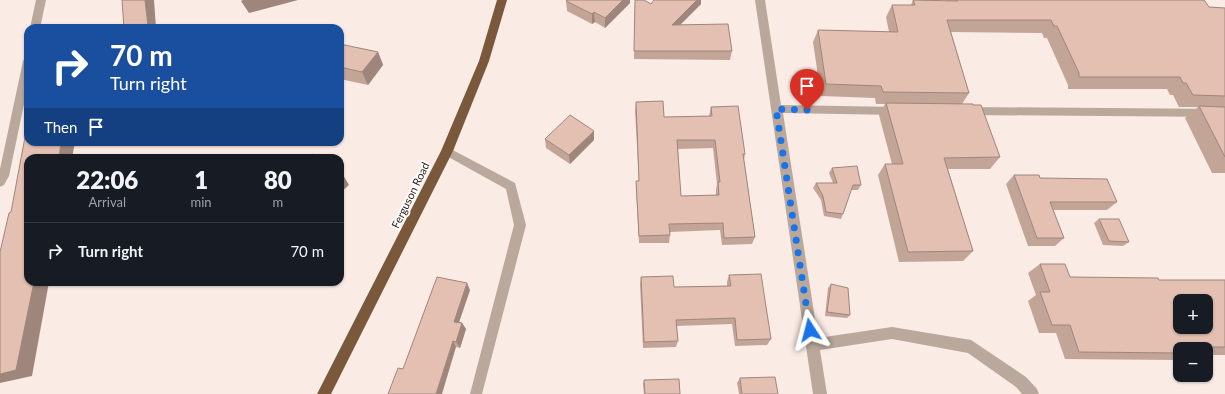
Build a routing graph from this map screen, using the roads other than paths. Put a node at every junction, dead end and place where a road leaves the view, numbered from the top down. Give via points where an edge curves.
1 (41, 0) edge
2 (502, 0) edge
3 (760, 0) edge
4 (36, 24) edge
5 (24, 80) edge
6 (776, 109) junction
7 (911, 111) edge
8 (959, 111) edge
9 (1225, 113) edge
10 (447, 151) junction
11 (0, 182) edge
12 (813, 345) junction
13 (324, 394) edge
14 (476, 394) edge
15 (820, 394) edge
16 (1032, 394) edge

1 - 4 lane
2 - 10 highway, Ferguson Road via 484,61
3 - 6 street
5 - 11 lane via 4,176
6 - 7 street
6 - 12 street
8 - 9 street
10 - 13 highway, Ferguson Road
10 - 14 lane via 511,186 520,225
12 - 15 street
12 - 16 street via 892,332 971,346 1021,382

